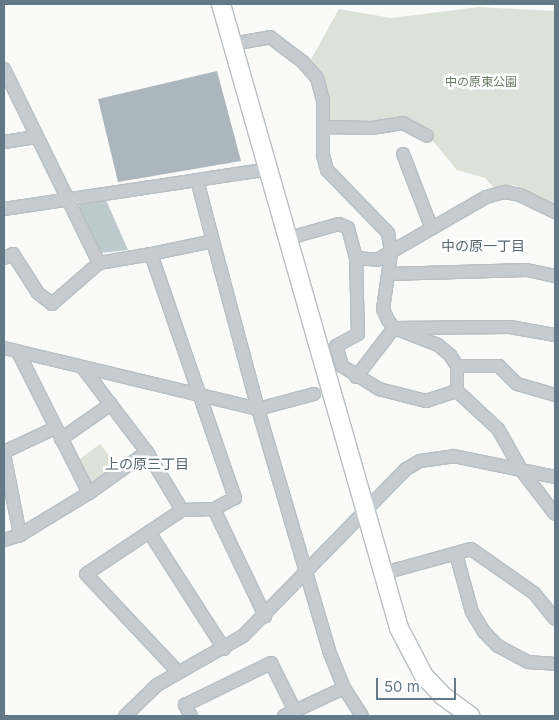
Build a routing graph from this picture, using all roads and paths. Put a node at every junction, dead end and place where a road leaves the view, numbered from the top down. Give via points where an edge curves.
1 (221, 4) edge
2 (232, 44) junction
3 (5, 75) edge
4 (323, 127) junction
5 (36, 136) junction
6 (427, 136) dead end
7 (4, 142) edge
8 (403, 154) dead end
9 (270, 170) junction
10 (197, 180) junction
11 (66, 199) junction
12 (4, 209) edge
13 (555, 212) edge
14 (432, 229) junction
15 (289, 238) junction
16 (213, 241) junction
17 (391, 253) junction
18 (151, 254) junction
19 (4, 258) edge
20 (356, 258) junction
21 (98, 263) junction
22 (388, 274) junction
23 (555, 276) edge
24 (394, 328) junction
25 (555, 335) edge
26 (4, 348) edge
27 (18, 352) junction
28 (457, 366) junction
29 (83, 368) junction
30 (356, 377) junction
31 (457, 391) junction
32 (314, 394) dead end
33 (555, 395) edge
34 (198, 396) junction
35 (111, 404) junction
36 (258, 409) junction
37 (58, 433) junction
38 (147, 452) junction
39 (4, 453) edge
40 (522, 471) junction
41 (555, 477) edge
42 (88, 493) junction
43 (214, 509) junction
44 (182, 510) junction
45 (366, 510) junction
46 (555, 514) edge
47 (149, 532) junction
48 (20, 535) junction
49 (4, 540) edge
50 (456, 554) junction
51 (384, 573) junction
52 (305, 574) junction
53 (264, 616) junction
54 (555, 619) edge
55 (224, 649) junction
56 (555, 664) edge
57 (178, 672) junction
58 (344, 688) junction
59 (289, 714) edge
60 (124, 716) edge
61 (191, 716) edge
62 (362, 716) edge
63 (471, 716) edge

1 - 2 street
2 - 4 street via 270,37 303,62 317,78 323,100
2 - 9 street
3 - 5 street
4 - 6 street via 372,128 403,123
4 - 17 street via 323,155 327,170 388,233
5 - 7 street
5 - 11 street
8 - 14 street
9 - 10 street
9 - 15 street
10 - 11 street
10 - 16 street
11 - 12 street
11 - 21 street
13 - 14 street via 520,195 505,192 486,197
14 - 17 street
15 - 20 street via 339,224 348,228
15 - 45 street
16 - 18 street
16 - 36 street
17 - 20 street via 377,260
17 - 22 street
18 - 21 street
18 - 34 street
19 - 21 street via 13,254 38,293 52,304
20 - 30 street via 358,334 336,346 342,366
22 - 23 street via 527,270
22 - 24 street via 383,309
24 - 25 street via 510,327
24 - 28 street via 438,346 450,355
24 - 30 street
26 - 27 street
27 - 29 street
27 - 37 street
28 - 31 street
28 - 33 street via 499,366 517,384
29 - 34 street
29 - 35 street
30 - 31 street via 379,388 426,401
31 - 40 street via 498,429
32 - 36 street
34 - 36 street
34 - 43 street via 235,498
35 - 37 street
35 - 38 street
36 - 52 street
37 - 39 street
37 - 42 street
38 - 42 street
38 - 44 street
39 - 48 street
40 - 41 street
40 - 45 street via 454,456 420,460 406,469
40 - 46 street
42 - 48 street
43 - 44 street
43 - 53 street
44 - 47 street
45 - 51 street
45 - 52 street
47 - 55 street
47 - 57 street via 86,574
48 - 49 street
50 - 51 street
50 - 54 street via 471,549 534,593
50 - 56 street via 472,612 484,632 498,646 528,662
51 - 63 street via 410,654 424,676 443,696
52 - 53 street
52 - 58 street
53 - 55 street
55 - 57 street
57 - 60 street via 157,685
58 - 59 street
58 - 62 street
59 - 61 street via 271,663 185,705

